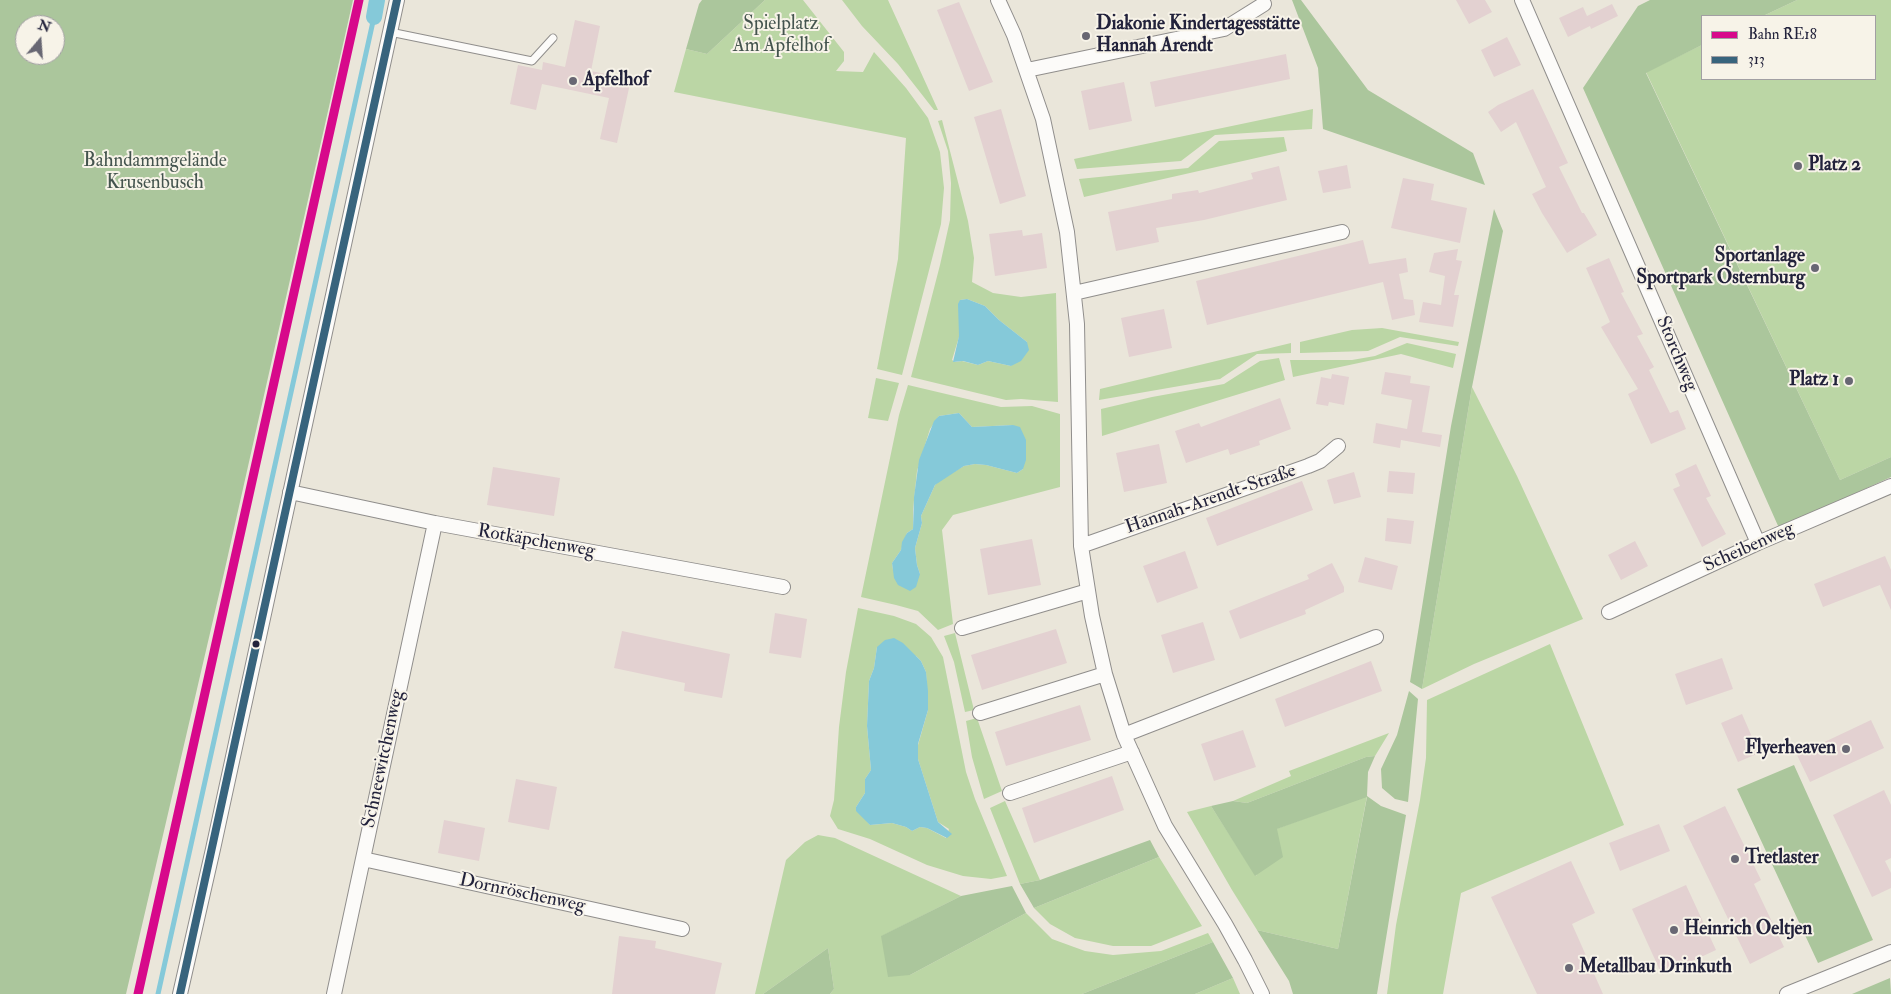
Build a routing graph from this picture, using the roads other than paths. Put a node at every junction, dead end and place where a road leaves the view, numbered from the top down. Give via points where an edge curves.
1 (397, 0) edge
2 (998, 0) edge
3 (1522, 0) edge
4 (1264, 4) dead end
5 (390, 32) junction
6 (553, 38) dead end
7 (1027, 70) junction
8 (1342, 232) dead end
9 (1074, 294) junction
10 (1338, 446) dead end
11 (1891, 486) edge
12 (290, 492) junction
13 (435, 523) junction
14 (1758, 543) junction
15 (1081, 546) junction
16 (783, 587) dead end
17 (1088, 592) junction
18 (1609, 612) dead end
19 (962, 628) dead end
20 (1376, 637) dead end
21 (1105, 674) junction
22 (980, 713) dead end
23 (1124, 735) junction
24 (1132, 752) junction
25 (1010, 793) dead end
26 (363, 859) junction
27 (682, 929) dead end
28 (1891, 952) edge
29 (180, 994) edge
30 (334, 994) edge
31 (1262, 994) edge
32 (1788, 994) edge

1 - 5 street
2 - 7 street
3 - 14 street, Storchweg
4 - 7 street via 1224,29
5 - 6 lane via 532,61
5 - 12 street
7 - 9 street via 1051,150 1067,232
8 - 9 street
9 - 15 street
10 - 15 street, Hannah-Arendt-Straße via 1308,466
11 - 14 street, Scheibenweg
12 - 13 street, Rotkäpchenweg
12 - 29 street
13 - 16 street, Rotkäpchenweg
13 - 26 street, Schneewitchenweg
14 - 18 street, Scheibenweg
15 - 17 street
17 - 19 street
17 - 21 street
20 - 23 street
21 - 22 street
21 - 23 street
23 - 24 street
24 - 25 street
24 - 31 street via 1165,826 1225,924
26 - 27 street, Dornröschenweg
26 - 30 street, Schneewitchenweg
28 - 32 street

